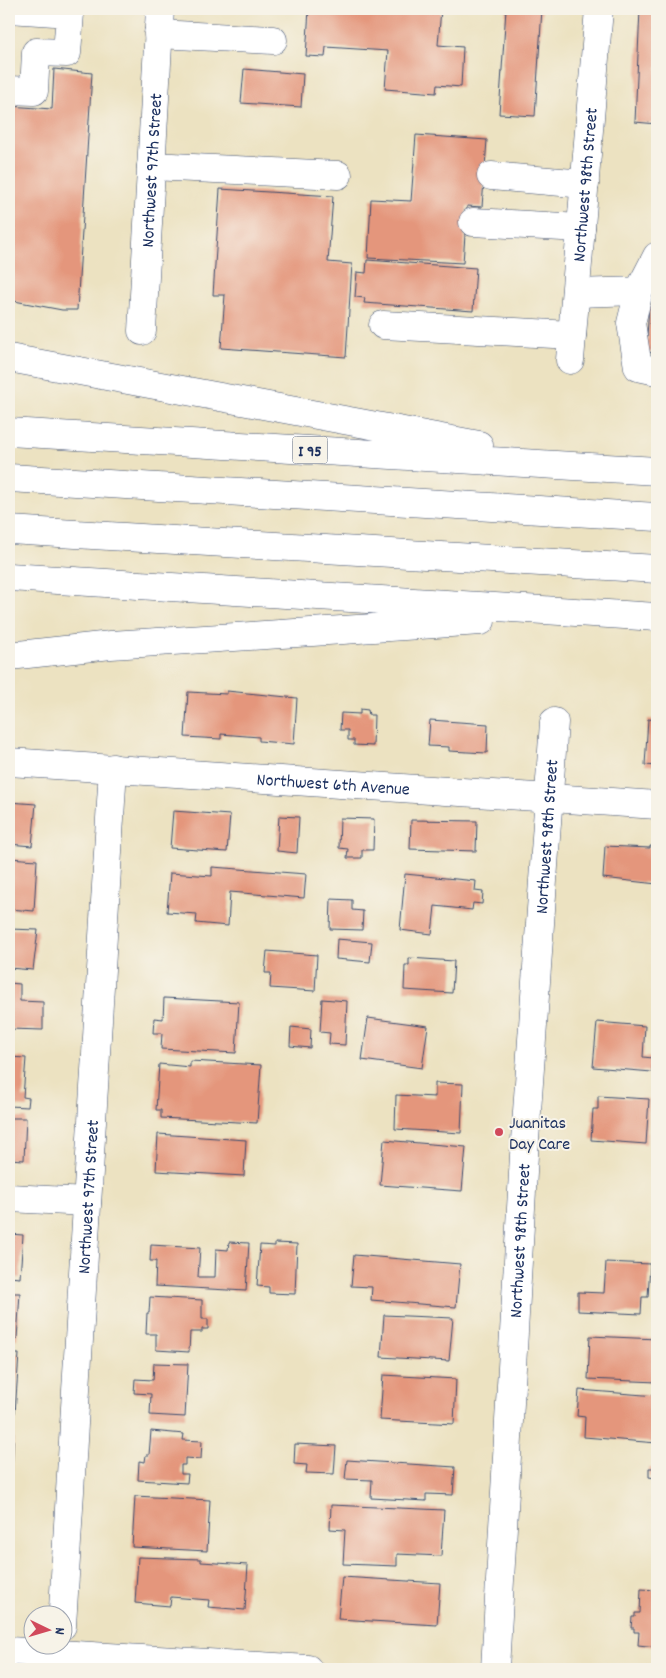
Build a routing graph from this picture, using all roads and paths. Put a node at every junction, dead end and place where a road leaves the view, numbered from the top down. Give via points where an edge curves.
1 (599, 9) edge
2 (9, 10) edge
3 (159, 21) edge
4 (273, 40) dead end
5 (9, 90) edge
6 (151, 166) junction
7 (338, 175) dead end
8 (491, 176) dead end
9 (585, 184) junction
10 (473, 222) dead end
11 (581, 228) junction
12 (657, 256) edge
13 (639, 291) junction
14 (576, 293) junction
15 (383, 325) dead end
16 (142, 331) dead end
17 (9, 358) edge
18 (657, 371) edge
19 (9, 432) edge
20 (611, 468) junction
21 (657, 471) edge
22 (9, 478) edge
23 (657, 517) edge
24 (9, 530) edge
25 (657, 569) edge
26 (9, 577) edge
27 (596, 613) junction
28 (657, 617) edge
29 (9, 656) edge
30 (554, 722) dead end
31 (9, 762) edge
32 (112, 768) junction
33 (550, 798) junction
34 (657, 804) edge
35 (9, 1198) edge
36 (87, 1202) junction
37 (63, 1606) edge
38 (9, 1652) edge
39 (22, 1653) edge
40 (61, 1656) edge
41 (308, 1669) edge
42 (495, 1669) edge

1 - 9 main road, Northwest 98th Street
2 - 5 main road via 70,13 67,53 36,52 34,91
3 - 4 main road
3 - 6 main road, Northwest 97th Street
6 - 7 main road
6 - 16 main road, Northwest 97th Street
8 - 9 main road
9 - 11 main road, Northwest 98th Street
10 - 11 main road
11 - 14 main road, Northwest 98th Street
12 - 13 main road
13 - 14 main road
13 - 18 main road via 631,323 638,367
14 - 15 main road, Northwest 98th Street via 571,347
17 - 20 main road
19 - 20 main road, I 95
20 - 21 main road, I 95
22 - 23 main road
24 - 25 main road
26 - 27 main road
27 - 28 main road
27 - 29 main road via 111,645
30 - 33 main road, Northwest 98th Street
31 - 32 main road, Northwest 6th Avenue
32 - 33 main road, Northwest 6th Avenue
32 - 36 main road, Northwest 97th Street
33 - 34 main road, Northwest 6th Avenue
33 - 42 main road, Northwest 98th Street via 524,1155
35 - 36 main road
36 - 37 main road, Northwest 97th Street
38 - 39 main road
40 - 41 main road

